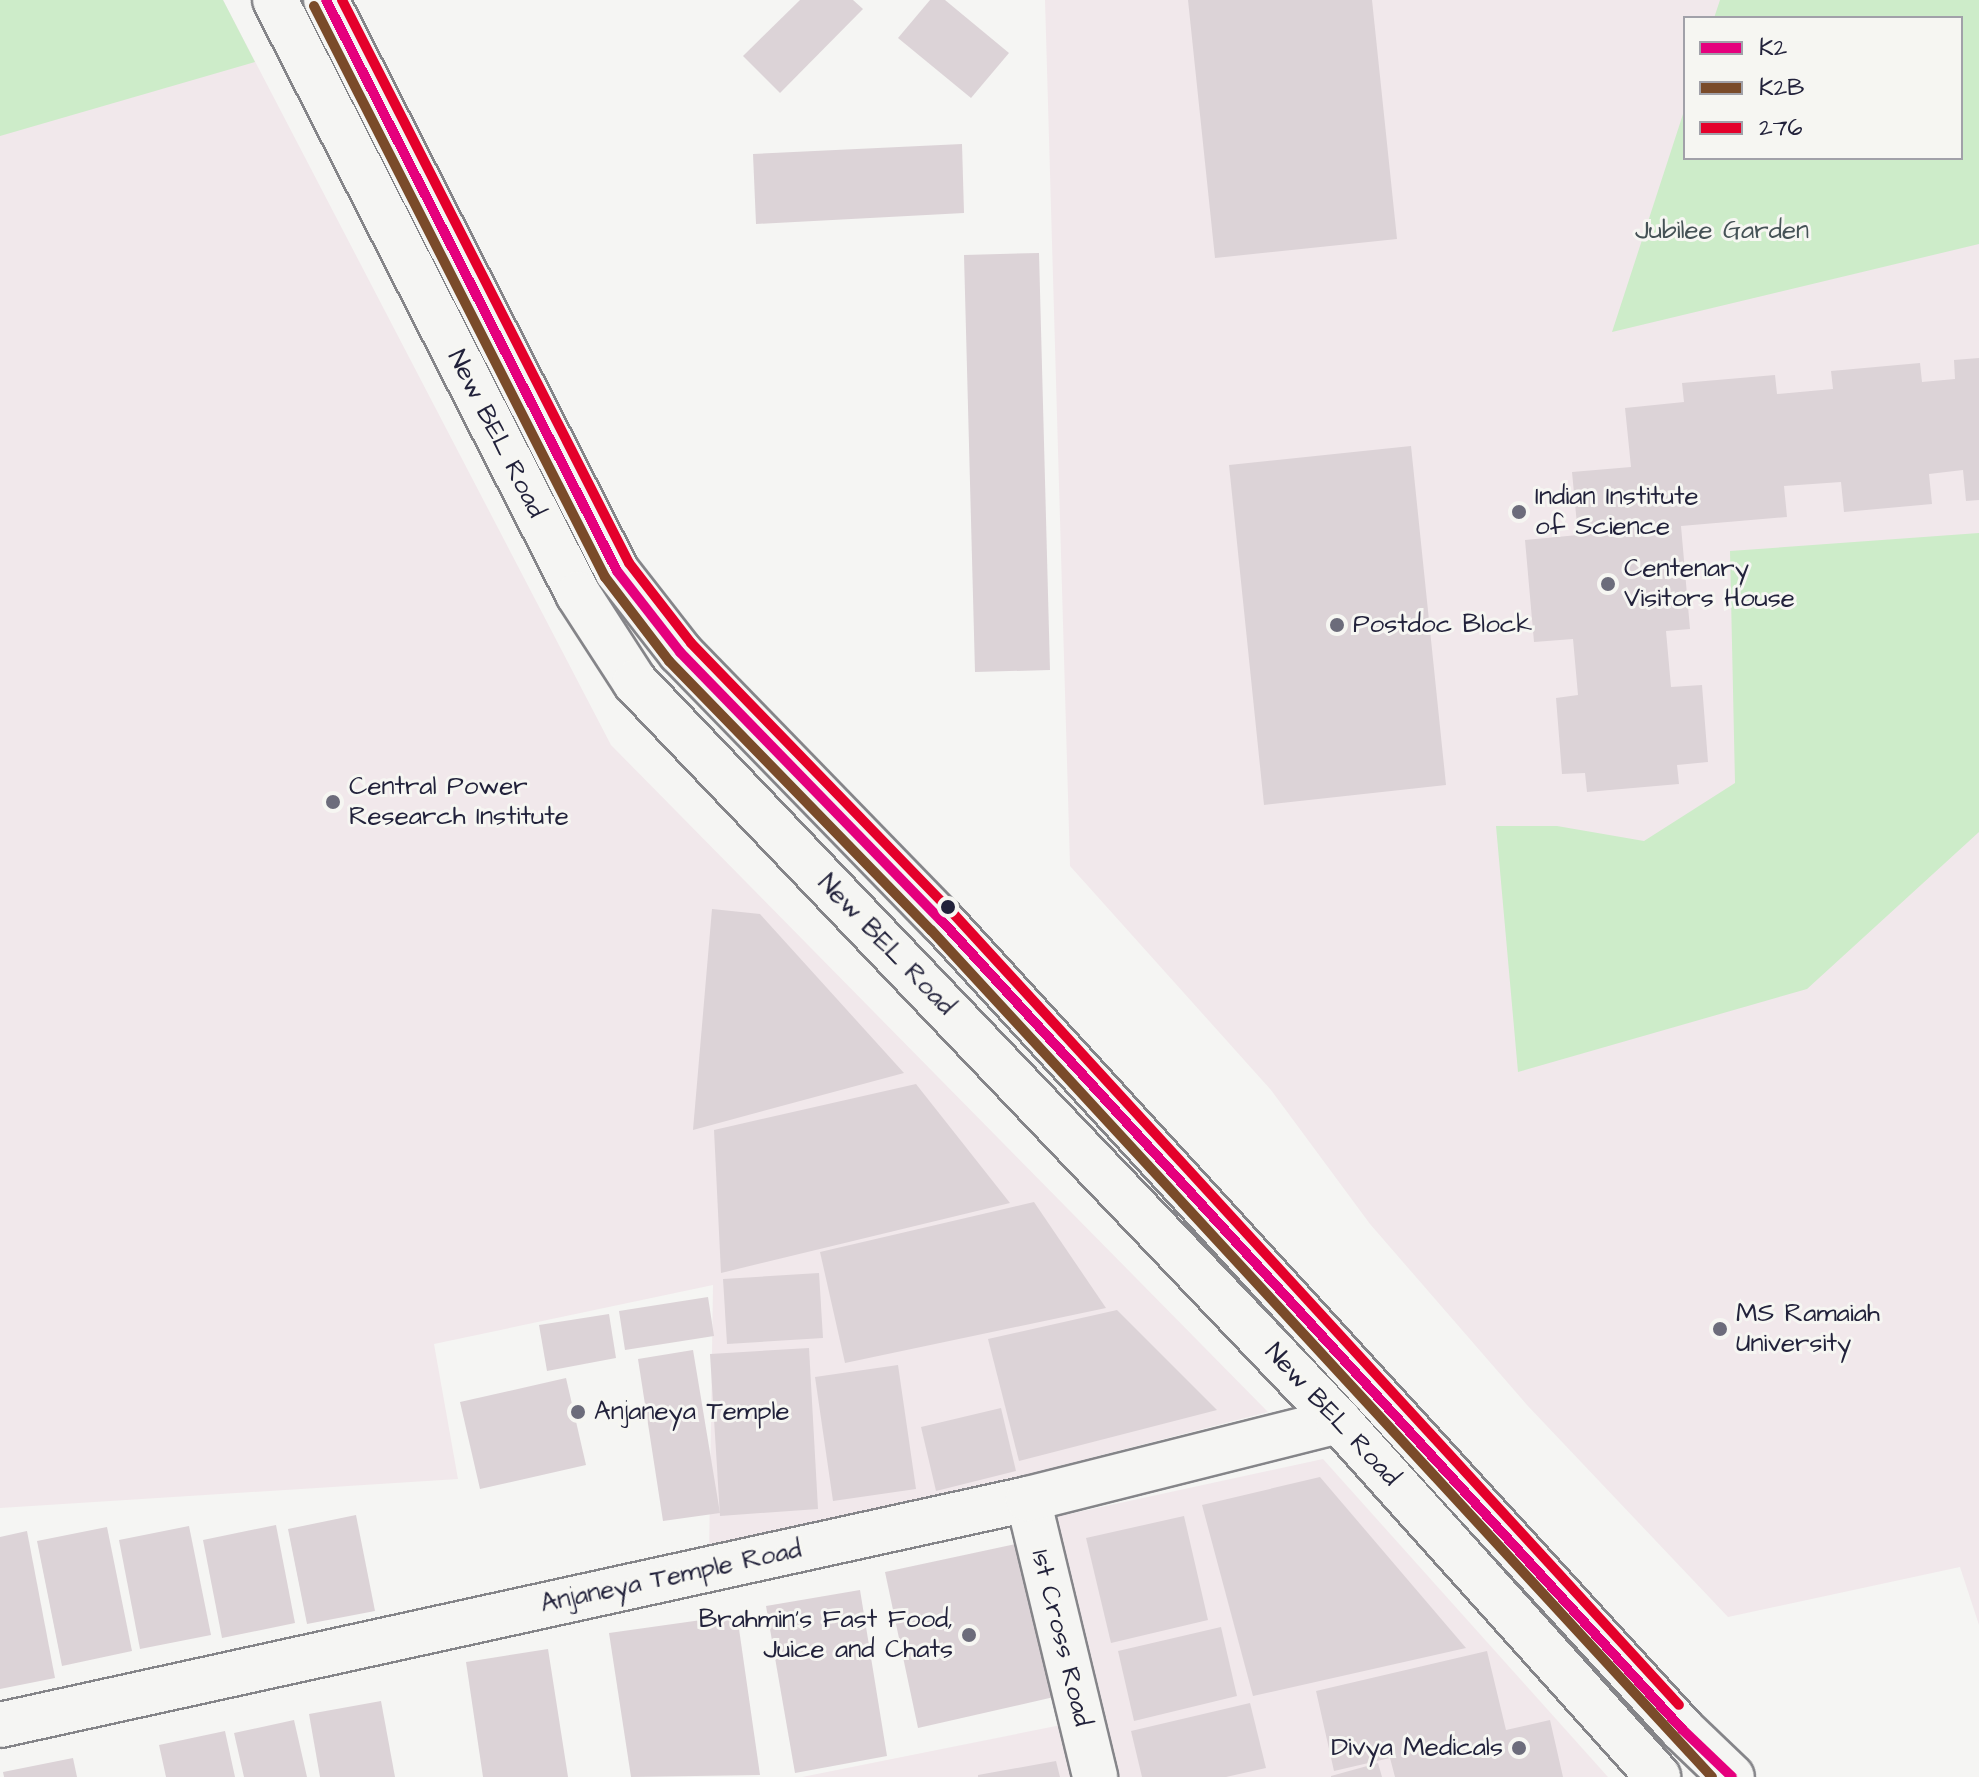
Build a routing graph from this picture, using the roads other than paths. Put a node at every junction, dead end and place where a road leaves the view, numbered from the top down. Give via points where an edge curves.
1 (275, 0) edge
2 (326, 0) edge
3 (1339, 1421) junction
4 (1028, 1499) junction
5 (0, 1725) edge
6 (1095, 1777) edge
7 (1658, 1777) edge
8 (1732, 1777) edge

1 - 3 main road, New BEL Road via 578,594 635,682
2 - 8 main road, New BEL Road via 617,571 680,652 941,920 1682,1729
3 - 4 main road, Anjaneya Temple Road
3 - 7 main road, New BEL Road
4 - 5 main road, Anjaneya Temple Road
4 - 6 main road, 1st Cross Road

